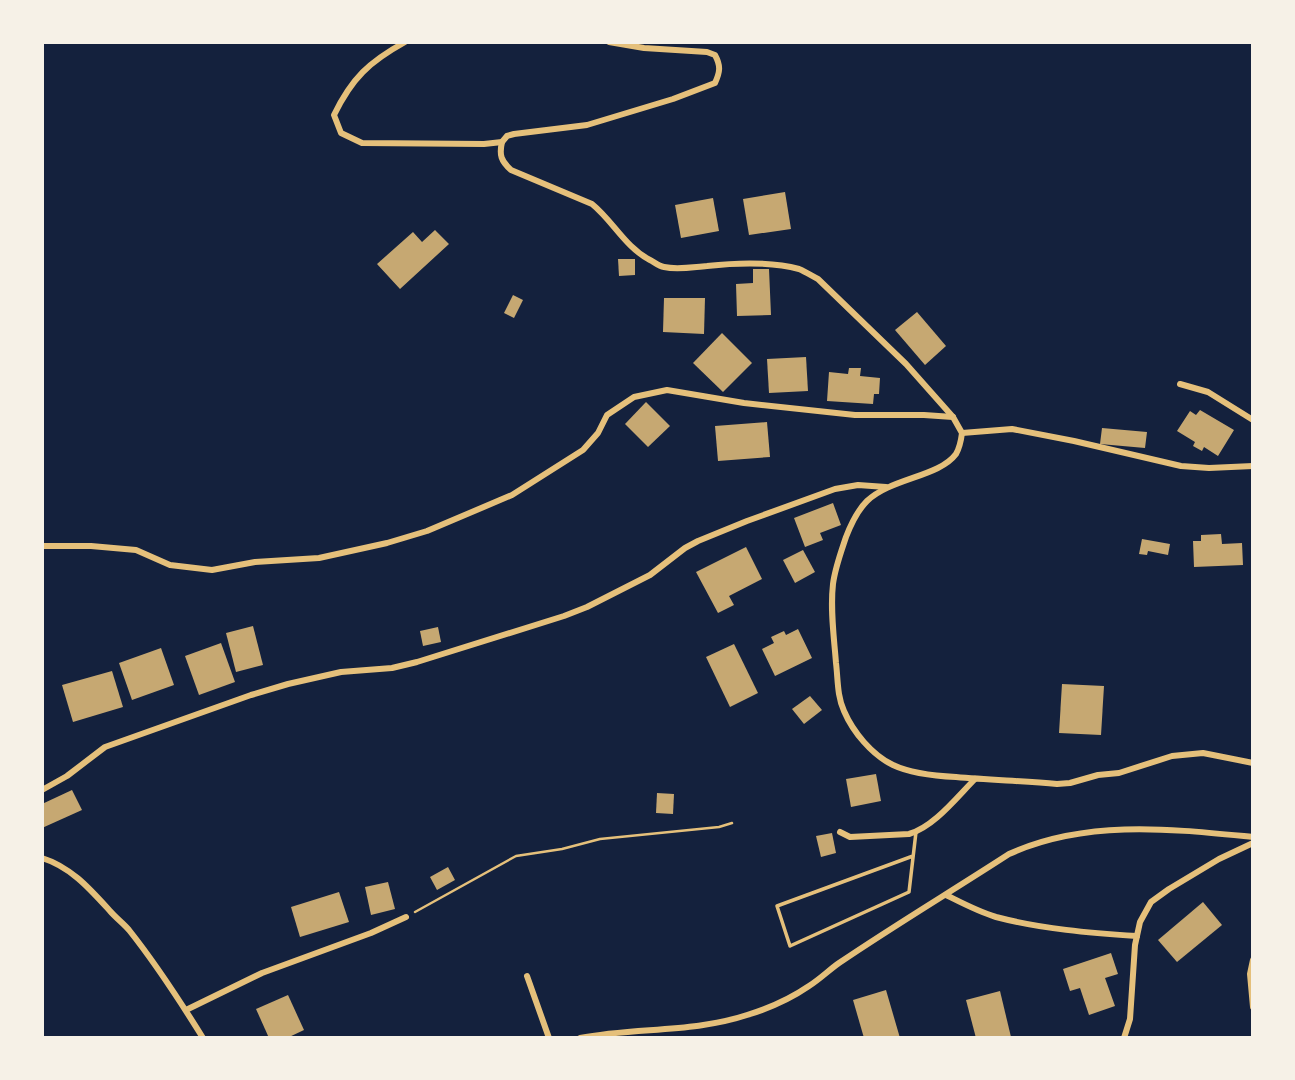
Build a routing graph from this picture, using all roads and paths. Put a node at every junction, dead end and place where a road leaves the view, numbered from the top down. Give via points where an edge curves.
1 (405, 42) edge
2 (609, 42) edge
3 (502, 142) junction
4 (1180, 384) dead end
5 (953, 417) junction
6 (1253, 420) edge
7 (962, 433) junction
8 (1253, 466) edge
9 (887, 487) junction
10 (42, 546) edge
11 (1253, 763) edge
12 (975, 779) junction
13 (42, 790) edge
14 (732, 822) dead end
15 (840, 832) dead end
16 (916, 832) junction
17 (1253, 837) edge
18 (1253, 843) edge
19 (913, 856) junction
20 (42, 858) edge
21 (946, 895) junction
22 (406, 917) joint
23 (1137, 936) junction
24 (1253, 960) edge
25 (527, 976) dead end
26 (1253, 1007) edge
27 (186, 1010) junction
28 (203, 1038) edge
29 (549, 1038) edge
30 (580, 1038) edge
31 (1124, 1038) edge

1 - 3 street via 360,73 343,96 334,115 341,133 362,143
2 - 3 street via 707,52 715,55 719,73 715,83 673,99 587,125 514,134
3 - 5 street via 504,164 592,204 629,245 663,267 781,266 818,279
4 - 6 street via 1208,392
5 - 7 street
5 - 10 street via 855,415 667,390 634,397 607,415 583,450 512,495 387,543 319,558 212,570 170,565 136,550
7 - 8 street via 1012,429 1181,466
7 - 9 street via 955,456 935,469
9 - 12 street via 868,500 852,522 837,564 833,636 843,709 856,732 893,765 935,776
9 - 13 street via 835,489 698,541 650,575 564,617 417,662 288,684 131,737 105,747
11 - 12 street via 1203,753 1172,756 1070,783
12 - 16 street
14 - 22 path via 600,839 516,856
15 - 16 street via 850,837
16 - 19 lane
17 - 21 street via 1123,829 1080,832 1009,854
18 - 23 street via 1151,902
19 - 19 lane via 909,892 790,946 777,906
20 - 27 street via 94,892 127,928
21 - 23 street via 1021,922
21 - 30 street via 769,1008 704,1025
22 - 27 street via 262,973
23 - 31 street via 1130,1019
24 - 26 street
25 - 29 street
27 - 28 street

